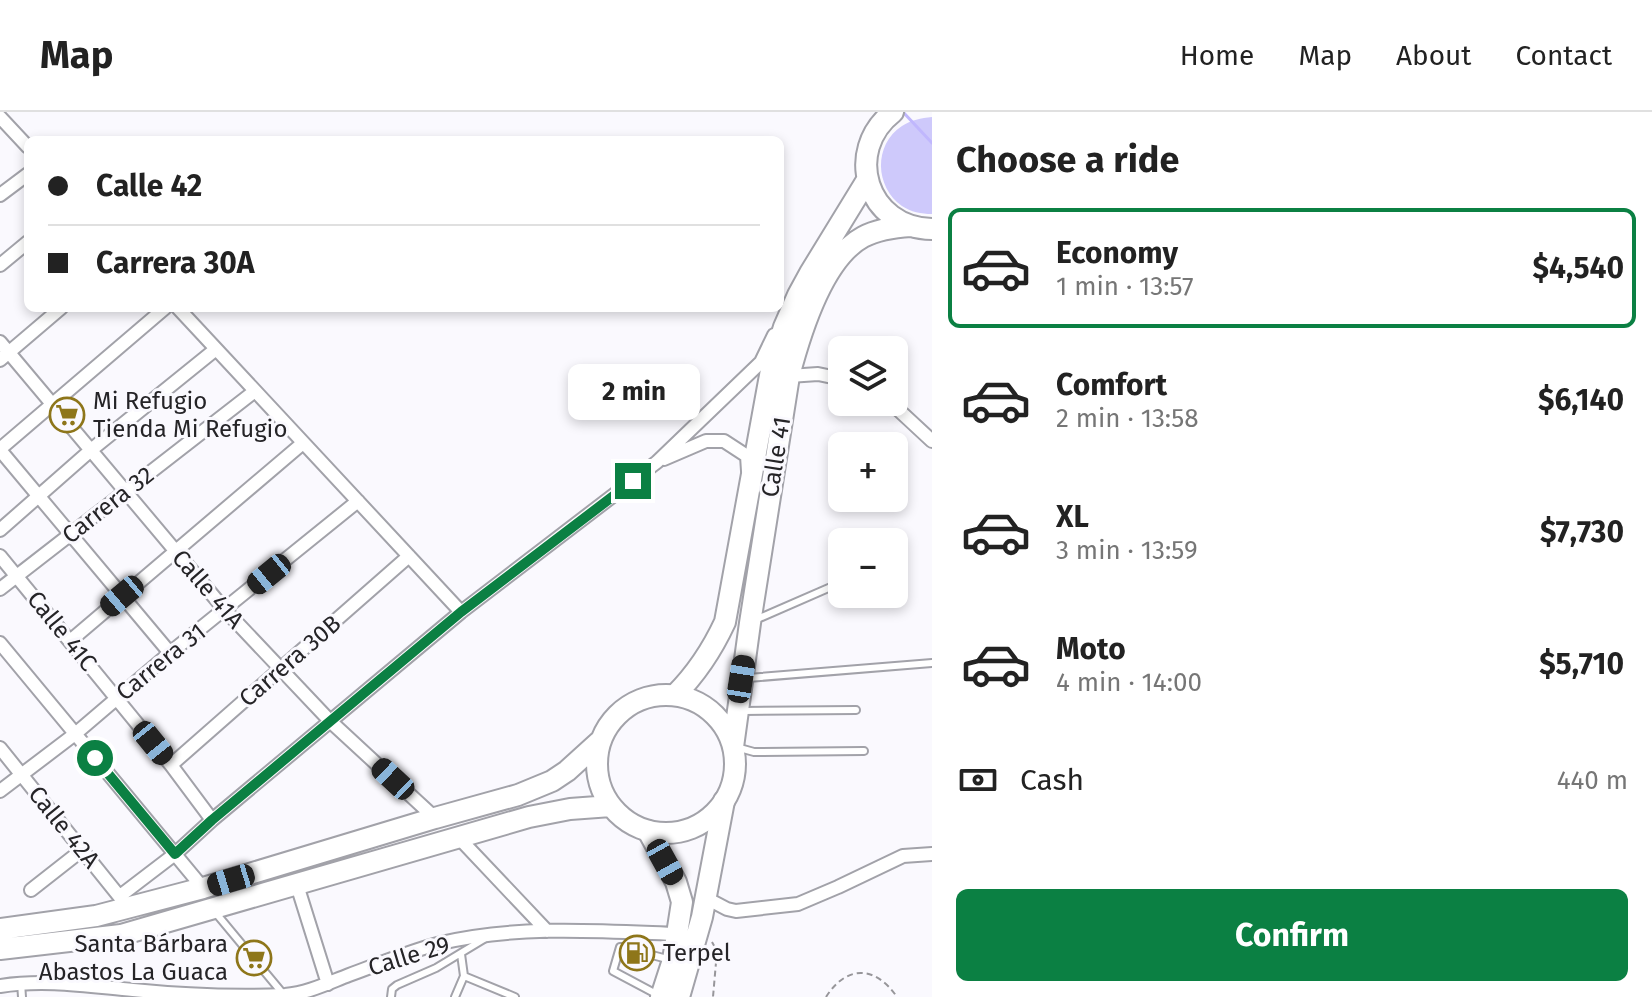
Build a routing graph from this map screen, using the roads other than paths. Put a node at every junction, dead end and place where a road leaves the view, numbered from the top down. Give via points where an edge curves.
1 (874, 112) edge
2 (893, 112) edge
3 (0, 117) edge
4 (872, 136) junction
5 (24, 143) edge
6 (24, 177) edge
7 (867, 180) junction
8 (0, 195) edge
9 (911, 226) junction
10 (932, 229) edge
11 (24, 245) edge
12 (0, 265) edge
13 (810, 273) junction
14 (56, 312) edge
15 (160, 312) edge
16 (182, 312) edge
17 (216, 349) junction
18 (3, 352) edge
19 (789, 376) junction
20 (828, 376) edge
21 (255, 391) junction
22 (52, 403) junction
23 (905, 416) edge
24 (932, 441) edge
25 (303, 443) junction
26 (0, 450) edge
27 (91, 450) junction
28 (657, 462) junction
29 (749, 487) junction
30 (126, 491) junction
31 (38, 496) junction
32 (358, 501) junction
33 (0, 530) edge
34 (70, 535) junction
35 (176, 551) junction
36 (0, 556) edge
37 (409, 556) junction
38 (17, 576) junction
39 (828, 588) edge
40 (0, 589) edge
41 (122, 596) junction
42 (225, 610) junction
43 (461, 612) junction
44 (750, 623) junction
45 (70, 641) junction
46 (0, 643) edge
47 (170, 653) junction
48 (932, 663) edge
49 (281, 669) junction
50 (741, 679) junction
51 (675, 695) junction
52 (116, 698) junction
53 (856, 710) dead end
54 (736, 711) junction
55 (330, 721) junction
56 (75, 734) junction
57 (599, 742) junction
58 (733, 747) junction
59 (0, 748) edge
60 (864, 751) dead end
61 (171, 765) junction
62 (21, 774) junction
63 (0, 791) edge
64 (724, 801) junction
65 (611, 806) junction
66 (435, 818) junction
67 (212, 820) junction
68 (648, 831) junction
69 (459, 838) junction
70 (82, 850) junction
71 (175, 854) junction
72 (932, 854) edge
73 (297, 885) junction
74 (203, 888) junction
75 (31, 890) dead end
76 (706, 898) junction
77 (124, 901) junction
78 (212, 909) junction
79 (0, 929) edge
80 (547, 931) junction
81 (623, 932) junction
82 (490, 935) junction
83 (687, 936) junction
84 (0, 949) edge
85 (461, 954) junction
86 (652, 955) dead end
87 (673, 960) junction
88 (464, 976) junction
89 (21, 983) junction
90 (0, 986) edge
91 (328, 990) edge
92 (134, 994) edge
93 (305, 994) edge
94 (284, 995) junction
95 (189, 996) edge
96 (22, 997) edge
97 (391, 997) edge
98 (455, 997) edge
99 (515, 997) edge
100 (661, 997) edge
101 (679, 997) edge

1 - 4 main road
2 - 4 main road
3 - 5 street
4 - 7 main road
6 - 8 street
7 - 9 main road via 883,209
7 - 13 main road, Calle 41
9 - 10 main road
9 - 19 main road, Calle 41 via 888,228 847,248 808,313
11 - 12 street
13 - 28 street via 795,289 761,362
13 - 29 main road, Calle 41 via 771,370
14 - 18 street
15 - 22 street
16 - 17 street
17 - 21 street
17 - 27 street
18 - 22 street, Calle 41A
19 - 20 street
19 - 44 main road, Calle 41
21 - 25 street
21 - 30 street, Carrera 32
22 - 26 street
22 - 27 street, Calle 41A
23 - 24 street
25 - 32 street
25 - 35 street
26 - 31 street
27 - 30 street, Calle 41A
27 - 31 street
28 - 29 street via 706,441 724,441 747,456
28 - 43 street
29 - 51 main road, Calle 41 via 725,622 696,674
30 - 34 street, Carrera 32
30 - 35 street, Calle 41A
31 - 33 street
31 - 34 street
32 - 37 street
32 - 42 street, Carrera 31
34 - 38 street, Carrera 32
34 - 41 street
35 - 41 street
35 - 42 street, Calle 41A
36 - 38 street, Calle 41C
37 - 43 street
37 - 49 street, Carrera 30B
38 - 40 street, Carrera 32
38 - 45 street, Calle 41C
39 - 44 lane
41 - 45 street
41 - 47 street
42 - 47 street, Carrera 31
42 - 49 street, Calle 41A
43 - 55 street
44 - 50 main road, Calle 41
45 - 52 street, Calle 41C
46 - 56 street
47 - 52 street, Carrera 31
48 - 50 lane
49 - 55 street, Calle 41A
49 - 61 street, Carrera 30B
50 - 54 main road, Calle 41
51 - 57 main road via 629,705
51 - 58 main road via 716,716
52 - 56 street, Carrera 31
52 - 61 street, Calle 41C
53 - 54 lane
54 - 58 main road, Calle 41
55 - 66 street, Calle 41A
55 - 67 street
56 - 62 street, Carrera 31
56 - 71 street
57 - 65 main road via 597,776
57 - 66 main road via 552,781
58 - 60 lane via 754,752
58 - 64 main road via 733,781
59 - 62 street, Calle 42A
61 - 67 street, Calle 41C
62 - 63 street, Carrera 31
62 - 70 street, Calle 42A
64 - 68 main road via 699,825 666,833
64 - 76 main road
65 - 68 main road
65 - 69 main road via 529,817
66 - 74 main road
67 - 71 street
68 - 83 main road via 676,882
69 - 73 main road
69 - 80 street
70 - 75 street
70 - 77 street, Calle 42A
71 - 74 street
71 - 77 street
72 - 76 street via 903,856 798,904 736,911
73 - 78 main road
73 - 91 street
74 - 77 main road
76 - 83 main road
77 - 79 main road via 96,916
78 - 84 main road via 121,935
78 - 94 lane
80 - 81 street, Calle 29
80 - 82 street, Calle 29
81 - 83 street, Calle 29
81 - 100 lane via 613,971
82 - 85 lane
82 - 91 street, Calle 29 via 377,964
83 - 87 main road
83 - 101 main road
85 - 88 lane
85 - 97 lane via 397,985
86 - 87 lane
87 - 100 main road
88 - 98 lane
88 - 99 lane
89 - 90 street, Calle 29
89 - 92 street, Calle 29
89 - 96 lane
91 - 93 street, Calle 29
92 - 95 street, Calle 29
93 - 94 street, Calle 29
94 - 95 street, Calle 29

